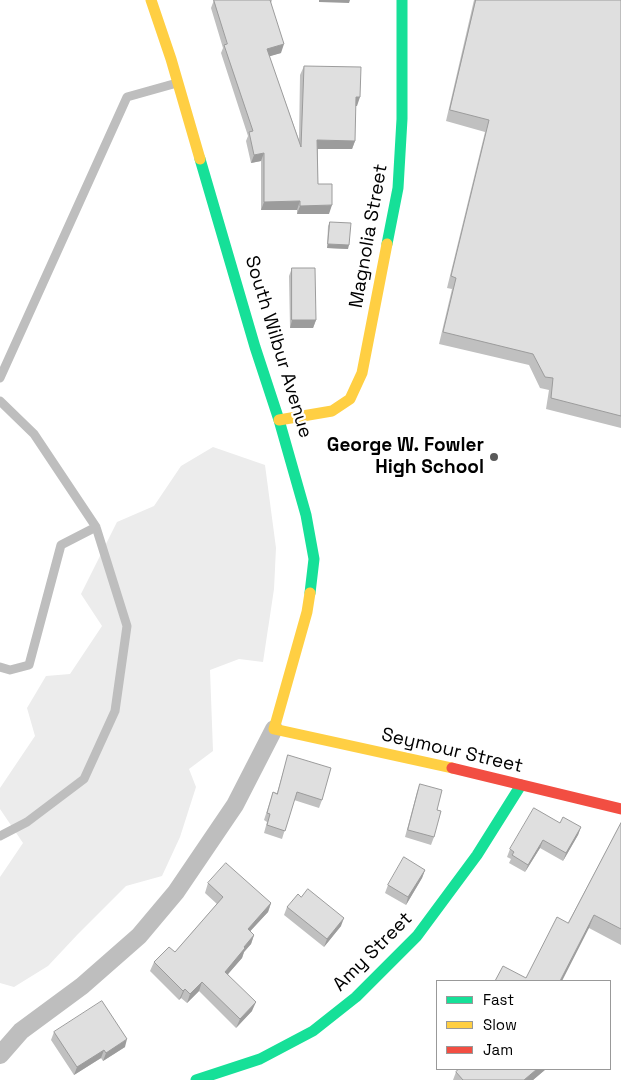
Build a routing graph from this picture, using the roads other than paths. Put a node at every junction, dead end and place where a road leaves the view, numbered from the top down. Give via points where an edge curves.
1 (151, 0) edge
2 (402, 0) edge
3 (178, 83) junction
4 (0, 378) edge
5 (0, 401) edge
6 (279, 420) junction
7 (96, 526) junction
8 (0, 667) edge
9 (274, 729) junction
10 (521, 785) junction
11 (621, 809) edge
12 (0, 836) edge
13 (0, 1055) edge
14 (196, 1080) edge

1 - 3 street, South Wilbur Avenue
2 - 6 street, Magnolia Street via 402,119 398,188 362,372 350,399 332,411
3 - 4 lane via 127,97
3 - 6 street, South Wilbur Avenue via 254,347
5 - 7 lane via 34,434
6 - 9 street, South Wilbur Avenue via 306,515 314,559 307,612
7 - 8 lane via 61,546 29,665 10,670
7 - 12 lane via 127,626 115,710 84,779 27,822
9 - 10 street, Seymour Street
9 - 13 street, South Wilbur Avenue via 235,805 176,892 138,936 82,986 21,1031
10 - 11 street, Seymour Street
10 - 14 street, Amy Street via 477,855 417,936 356,997 313,1031 260,1059

